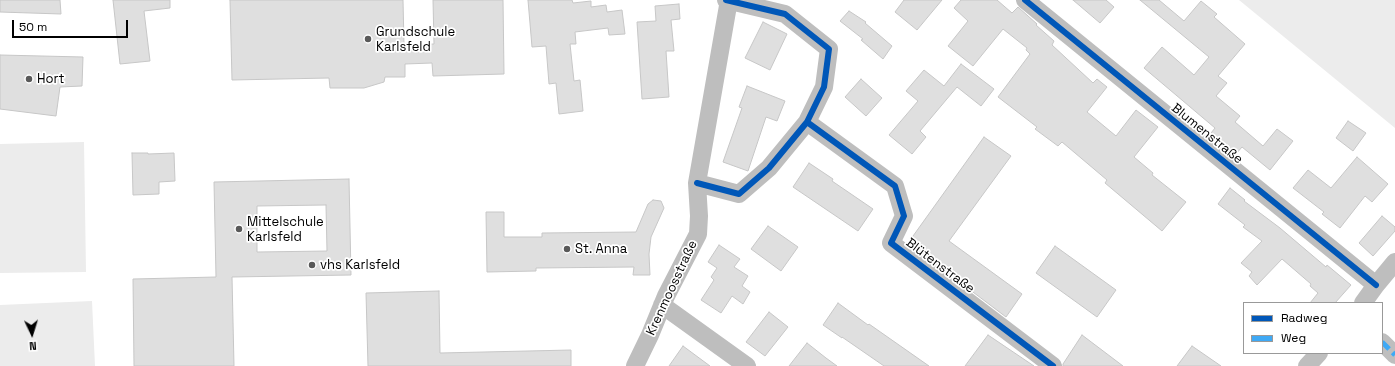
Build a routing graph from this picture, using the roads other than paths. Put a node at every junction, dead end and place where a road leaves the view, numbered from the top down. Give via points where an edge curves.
1 (728, 0) edge
2 (1025, 0) edge
3 (807, 122) junction
4 (698, 183) junction
5 (1395, 262) edge
6 (1376, 285) junction
7 (1364, 302) edge
8 (662, 305) junction
9 (1383, 343) edge
10 (1318, 354) edge
11 (1395, 355) edge
12 (635, 366) edge
13 (747, 366) edge
14 (1053, 366) edge
15 (1307, 366) edge

1 - 3 street, Krenmoosstraße via 785,14 829,49 824,87
1 - 4 street, Krenmoosstraße
2 - 6 street, Blumenstraße
3 - 4 street, Krenmoosstraße via 769,168 739,194
3 - 14 street, Blütenstraße via 895,186 904,216 891,243
4 - 8 street, Krenmoosstraße via 698,234
5 - 6 street
6 - 7 street
8 - 12 street, Krenmoosstraße
8 - 13 street
9 - 11 street
10 - 15 street

